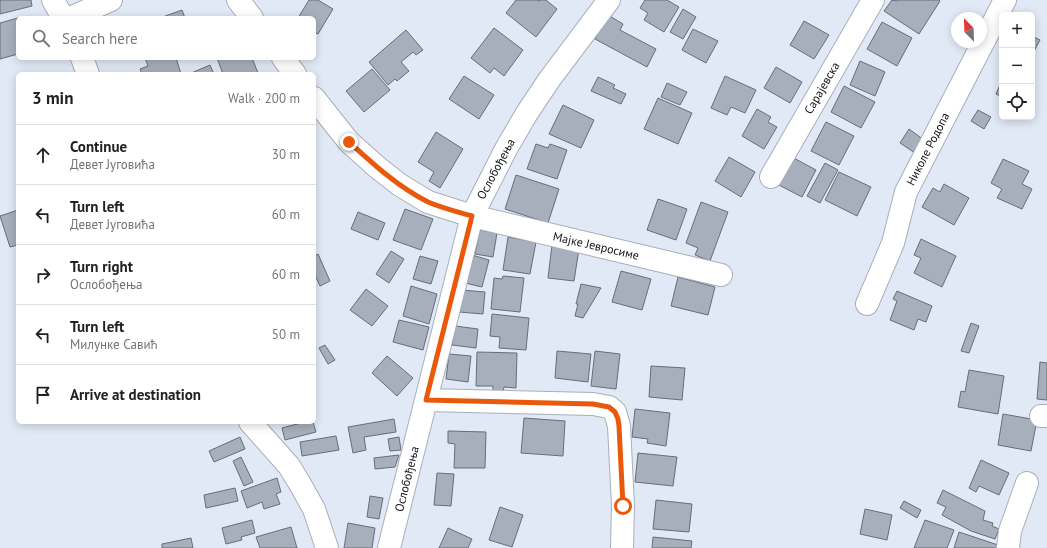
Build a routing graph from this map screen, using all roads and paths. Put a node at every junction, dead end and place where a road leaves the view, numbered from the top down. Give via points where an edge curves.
1 (53, 0) edge
2 (110, 0) edge
3 (238, 0) edge
4 (608, 0) edge
5 (873, 0) edge
6 (1005, 0) edge
7 (62, 16) edge
8 (74, 16) edge
9 (250, 16) edge
10 (83, 60) edge
11 (284, 60) edge
12 (87, 72) edge
13 (293, 72) edge
14 (316, 101) edge
15 (771, 177) dead end
16 (472, 216) junction
17 (721, 275) dead end
18 (867, 304) dead end
19 (426, 400) junction
20 (252, 424) edge
21 (1027, 483) dead end
22 (327, 548) edge
23 (389, 548) edge
24 (622, 548) edge
25 (1008, 548) edge

1 - 7 street
2 - 8 street
3 - 9 street
4 - 16 street, Ослобођења via 527,113
5 - 15 street, Сарајевска
6 - 18 street, Николе Родопа via 906,192 893,243
10 - 12 street
11 - 13 street
14 - 16 street, Мајке Јевросиме via 349,142 400,185 428,202
16 - 17 street, Мајке Јевросиме
16 - 19 street, Ослобођења
19 - 23 street, Ослобођења
19 - 24 street via 593,404 609,407 615,412 619,426 623,506
20 - 22 street via 289,466 300,484 314,509
21 - 25 street via 1010,531

